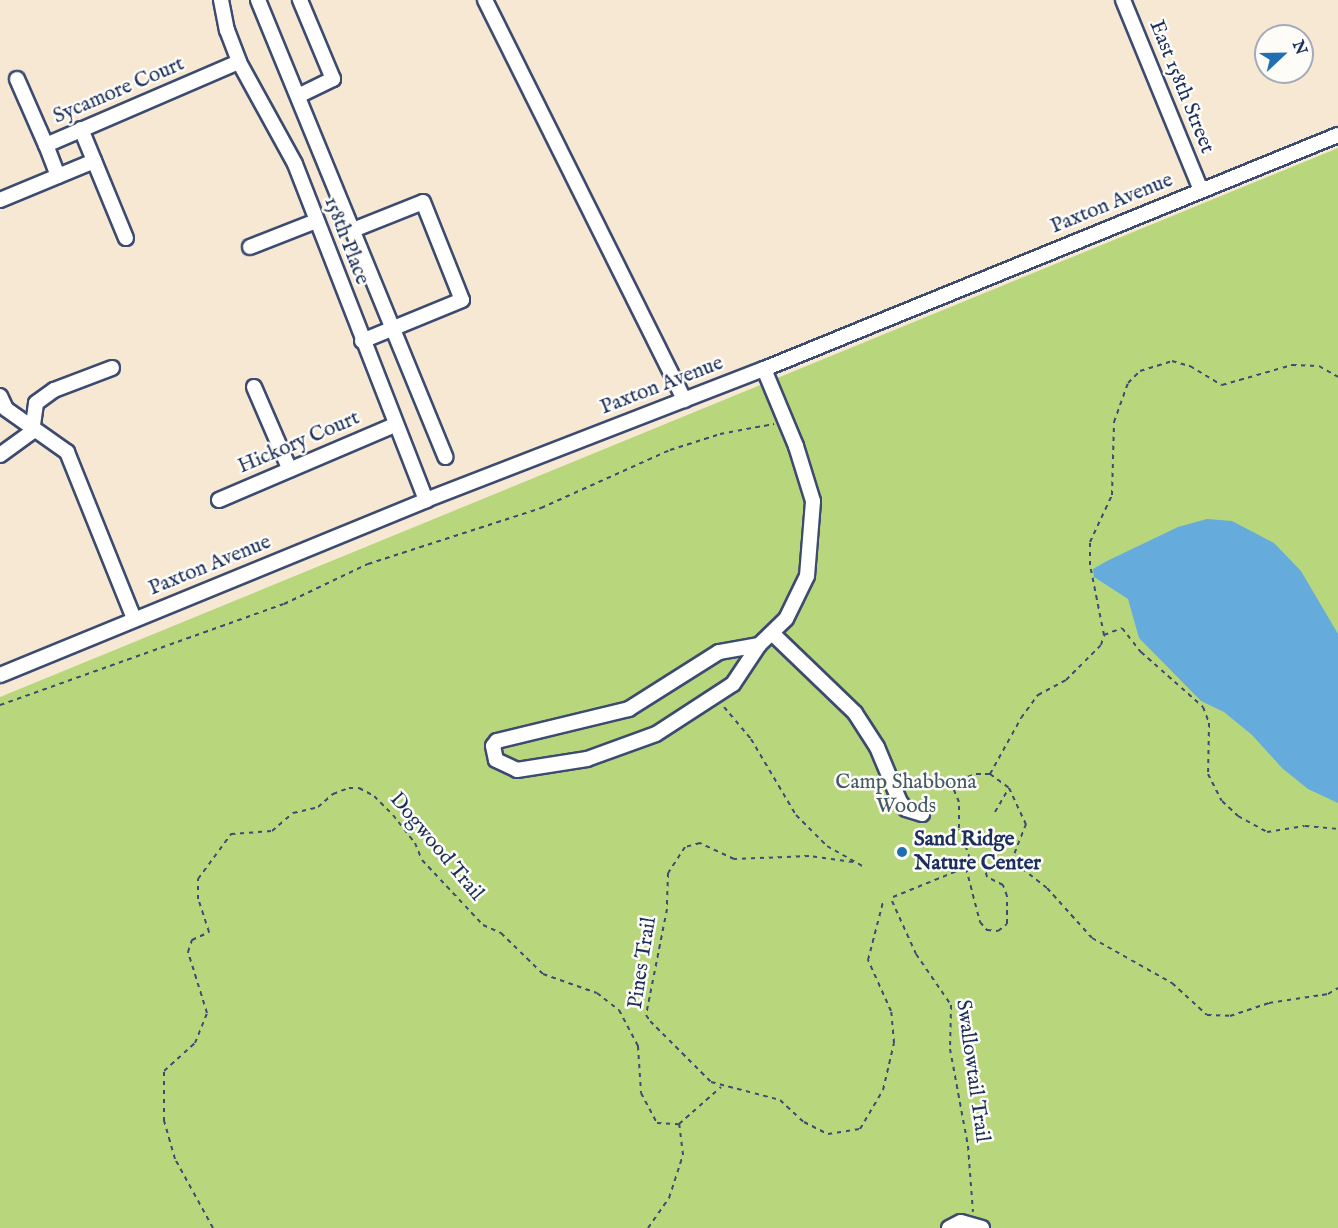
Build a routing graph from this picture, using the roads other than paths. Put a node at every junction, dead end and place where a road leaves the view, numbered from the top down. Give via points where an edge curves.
1 (221, 0) edge
2 (258, 0) edge
3 (300, 0) edge
4 (485, 0) edge
5 (1123, 0) edge
6 (239, 62) junction
7 (18, 79) dead end
8 (298, 96) junction
9 (81, 129) junction
10 (1338, 135) edge
11 (46, 145) junction
12 (94, 161) junction
13 (58, 176) junction
14 (1201, 190) junction
15 (0, 200) edge
16 (316, 221) junction
17 (353, 230) junction
18 (126, 238) dead end
19 (250, 247) dead end
20 (393, 328) junction
21 (362, 341) junction
22 (112, 368) dead end
23 (764, 369) junction
24 (254, 387) dead end
25 (0, 396) edge
26 (684, 400) junction
27 (395, 425) junction
28 (32, 432) junction
29 (0, 455) edge
30 (445, 457) dead end
31 (290, 470) junction
32 (219, 500) dead end
33 (426, 500) junction
34 (134, 619) junction
35 (773, 634) junction
36 (759, 645) junction
37 (0, 675) edge
38 (922, 814) dead end
39 (977, 1226) edge
40 (949, 1228) edge

1 - 6 street, 158th Place
2 - 8 street
3 - 8 street via 333,79
4 - 26 street
5 - 14 street, East 158th Street
6 - 9 street, Sycamore Court
6 - 16 street, 158th Place via 295,164
7 - 11 street
8 - 17 street
9 - 11 street, Sycamore Court
9 - 12 street
10 - 14 street, Paxton Avenue
11 - 13 street, Sycamore Court
12 - 13 street
12 - 18 street
13 - 15 street
14 - 23 street, Paxton Avenue
16 - 19 street
16 - 21 street, 158th Place
17 - 20 street
17 - 20 street via 423,202 462,300
20 - 21 street
20 - 30 street
21 - 27 street, 158th Place
22 - 28 street via 54,390 36,403
23 - 26 street, Paxton Avenue
23 - 35 street via 808,478 814,524 807,576 786,619
24 - 31 street
25 - 28 street via 6,410
26 - 33 street, Paxton Avenue
27 - 31 street, Hickory Court
27 - 33 street, 158th Place
28 - 29 street
28 - 34 street via 67,452
31 - 32 street, Hickory Court
33 - 34 street, Paxton Avenue
34 - 37 street, Paxton Avenue
35 - 36 street
35 - 38 street via 855,713 877,747 900,802 906,809
36 - 36 street via 719,652 629,709 507,737 497,741 493,752 501,764 517,770 587,759 656,734 717,697 739,678
39 - 40 street via 961,1222

